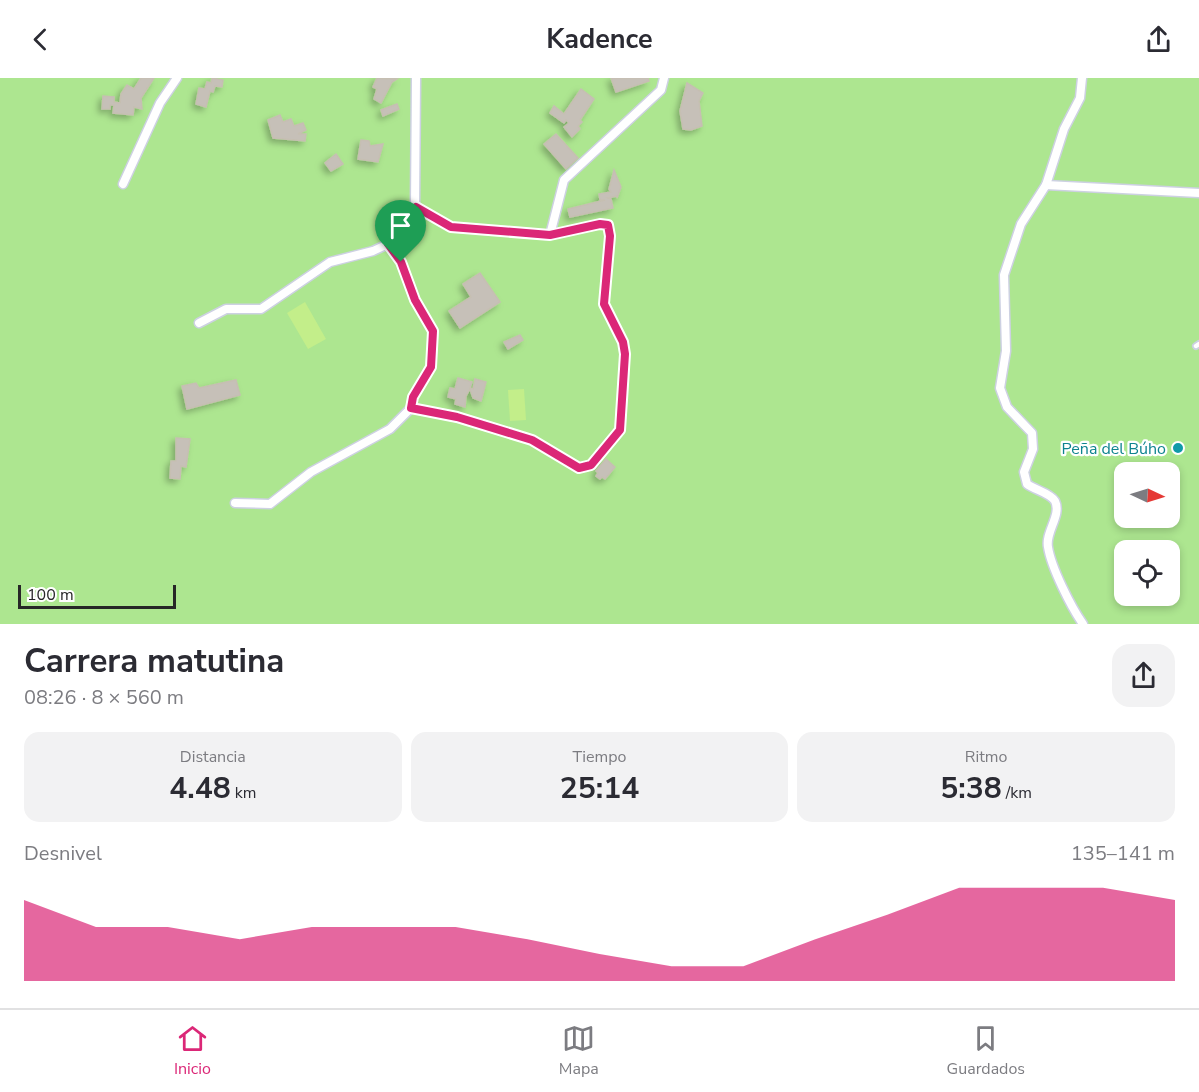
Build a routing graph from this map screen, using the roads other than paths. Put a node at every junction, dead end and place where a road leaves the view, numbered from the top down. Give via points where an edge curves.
1 (177, 78) edge
2 (416, 78) edge
3 (664, 78) edge
4 (1082, 78) edge
5 (123, 184) dead end
6 (1046, 185) junction
7 (1199, 193) edge
8 (416, 207) junction
9 (550, 235) junction
10 (388, 244) junction
11 (199, 324) dead end
12 (411, 408) junction
13 (235, 503) dead end
14 (1083, 624) edge

1 - 5 street via 160,103
2 - 8 street
3 - 9 street via 661,90 564,180
4 - 6 street via 1080,98 1064,129
6 - 7 street
6 - 14 street via 1021,224 1004,275 1006,351 1000,388 1007,407 1032,434 1033,449 1024,472 1027,484 1055,502 1057,513 1047,546 1072,608
8 - 9 street via 451,227
8 - 10 street
9 - 12 street via 608,225 604,304 625,354 620,430 591,465 579,468 532,440 457,417
10 - 11 street via 330,262 261,309 226,309
10 - 12 street via 401,262 415,300 433,331 431,367 413,397
12 - 13 street via 390,429 311,472 270,504

